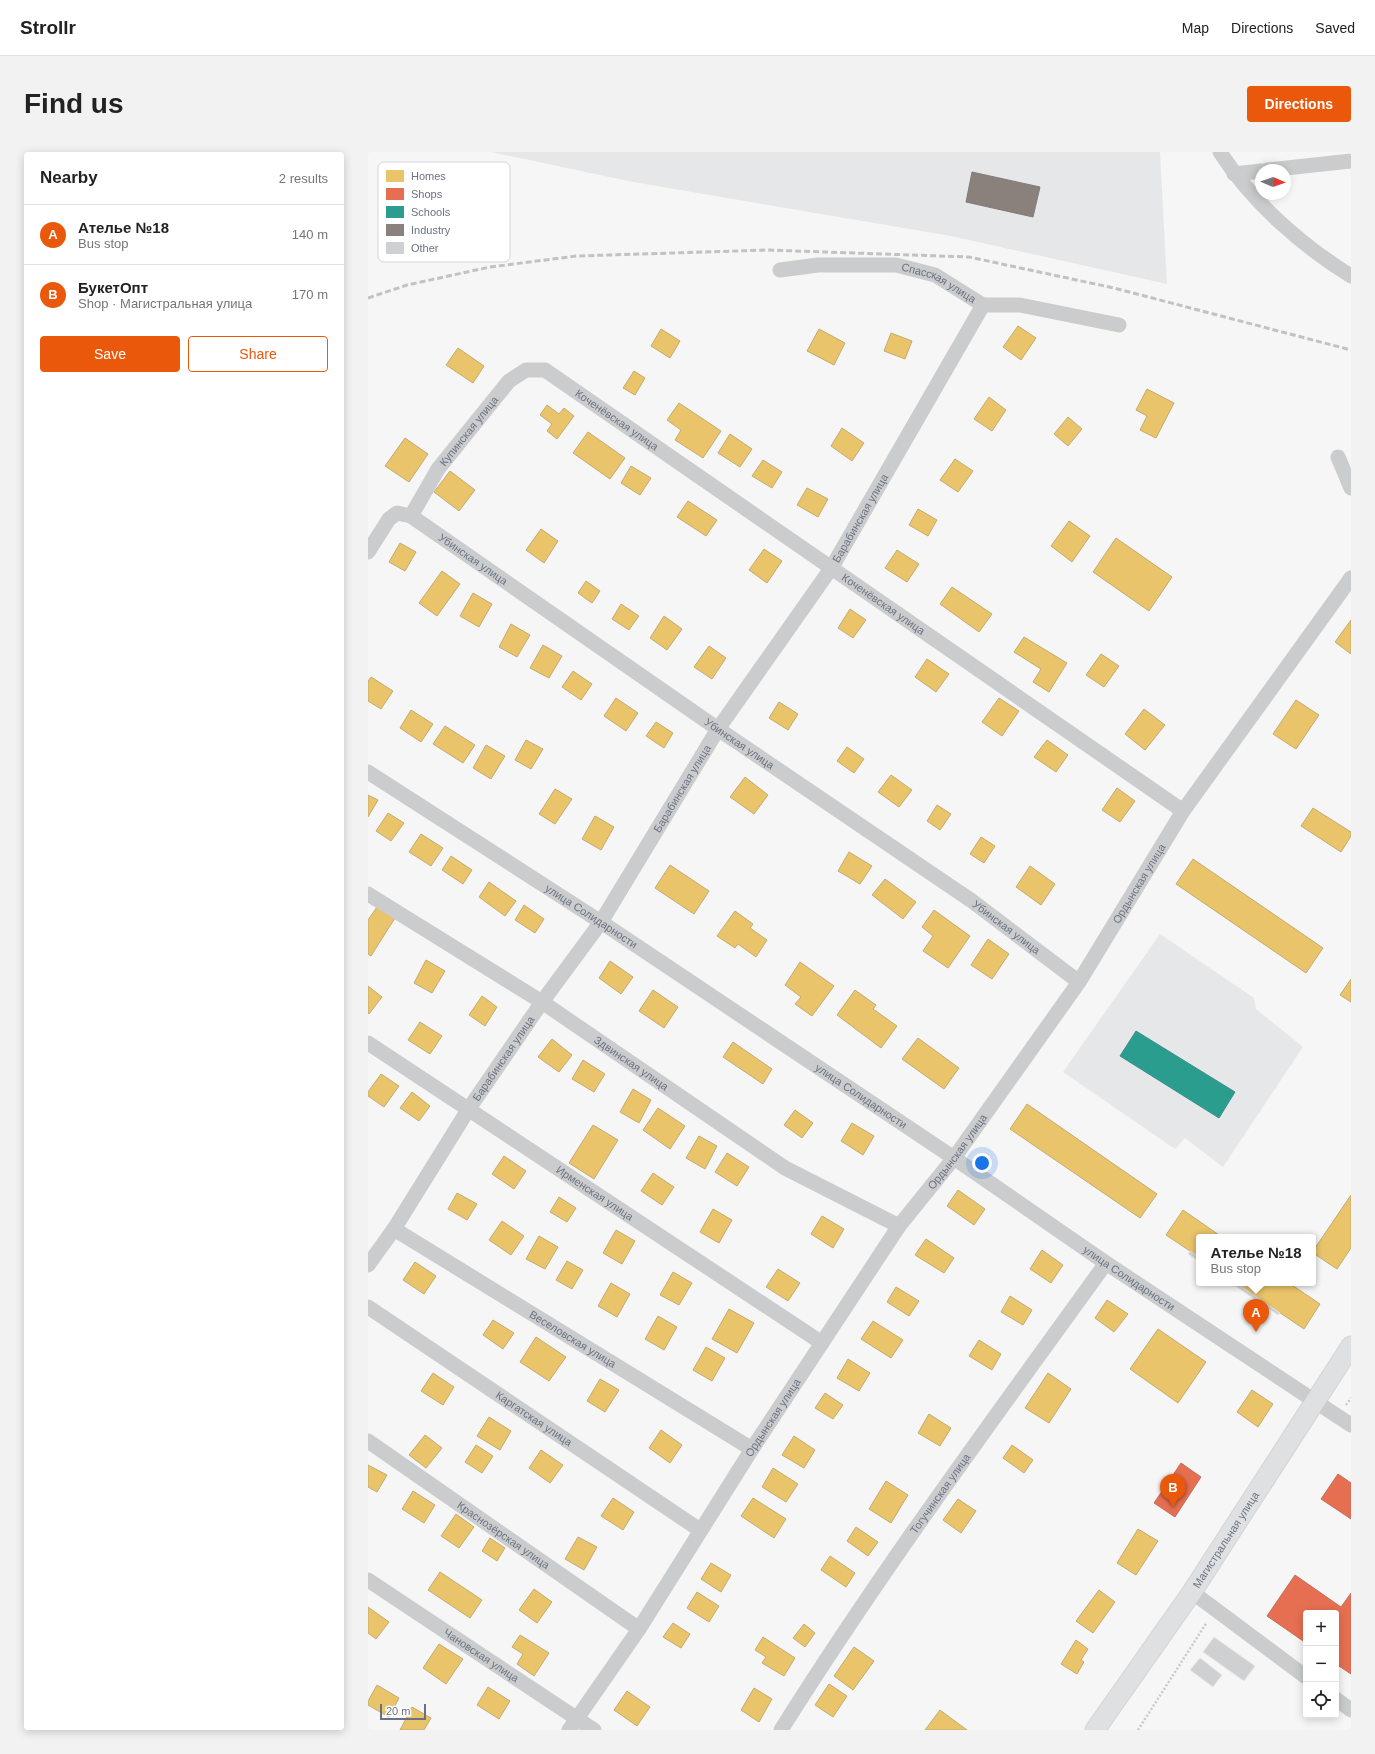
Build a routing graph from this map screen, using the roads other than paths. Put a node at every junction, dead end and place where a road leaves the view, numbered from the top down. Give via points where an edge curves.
1 (1220, 152) edge
2 (1351, 161) edge
3 (1291, 167) edge
4 (1255, 172) edge
5 (1234, 174) junction
6 (780, 270) dead end
7 (1351, 276) edge
8 (983, 305) junction
9 (1119, 325) dead end
10 (545, 370) joint
11 (1338, 457) dead end
12 (1351, 488) edge
13 (404, 514) junction
14 (368, 552) edge
15 (832, 567) junction
16 (1351, 578) edge
17 (718, 729) junction
18 (368, 772) edge
19 (1183, 811) junction
20 (368, 894) edge
21 (601, 922) junction
22 (1079, 982) junction
23 (542, 1002) junction
24 (368, 1043) edge
25 (468, 1110) junction
26 (954, 1158) junction
27 (899, 1226) junction
28 (394, 1229) junction
29 (1106, 1263) junction
30 (368, 1264) edge
31 (368, 1307) edge
32 (822, 1343) junction
33 (1351, 1346) edge
34 (1316, 1401) junction
35 (1351, 1425) edge
36 (368, 1441) edge
37 (752, 1449) junction
38 (700, 1530) junction
39 (368, 1580) edge
40 (1192, 1592) junction
41 (639, 1629) junction
42 (1303, 1675) edge
43 (1339, 1701) edge
44 (1351, 1710) edge
45 (573, 1724) edge
46 (594, 1730) edge
47 (781, 1730) edge
48 (1096, 1730) edge

1 - 5 street
2 - 3 street
4 - 5 street
5 - 7 street via 1265,207 1305,243
6 - 8 street, Спасская улица via 818,264 896,265 935,275
8 - 9 street, Спасская улица via 1020,306
8 - 15 street, Барабинская улица
10 - 13 street, Купинская улица via 526,370 509,381
10 - 15 street, Коченёвская улица
11 - 12 street
13 - 14 street, Купинская улица via 389,519
13 - 17 street, Убинская улица
15 - 17 street, Барабинская улица
15 - 19 street, Коченёвская улица
16 - 19 street, Ордынская улица
17 - 21 street, Барабинская улица
17 - 22 street, Убинская улица via 972,901
18 - 21 street, улица Солидарности
19 - 22 street, Ордынская улица
20 - 23 street, Здвинская улица
21 - 23 street, Барабинская улица
21 - 26 street, улица Солидарности
22 - 26 street, Ордынская улица
23 - 25 street, Барабинская улица
23 - 27 street, Здвинская улица via 785,1168
24 - 25 street, Ирменская улица
25 - 28 street, Барабинская улица
25 - 32 street, Ирменская улица
26 - 27 street, Ордынская улица
26 - 29 street, улица Солидарности
27 - 32 street, Ордынская улица
28 - 30 street, Барабинская улица
28 - 37 street, Веселовская улица
29 - 34 street, улица Солидарности
29 - 47 street, Тогучинская улица via 833,1646
31 - 38 street, Каргатская улица
32 - 37 street, Ордынская улица
33 - 34 main road, Магистральная улица
34 - 35 street, улица Солидарности
34 - 40 main road, Магистральная улица
36 - 41 street, Краснозёрская улица
37 - 38 street, Ордынская улица
38 - 41 street, Ордынская улица
39 - 45 street, Чановская улица
40 - 42 street
40 - 48 main road, Магистральная улица
41 - 45 street, Ордынская улица
43 - 44 street
45 - 46 street, Чановская улица

